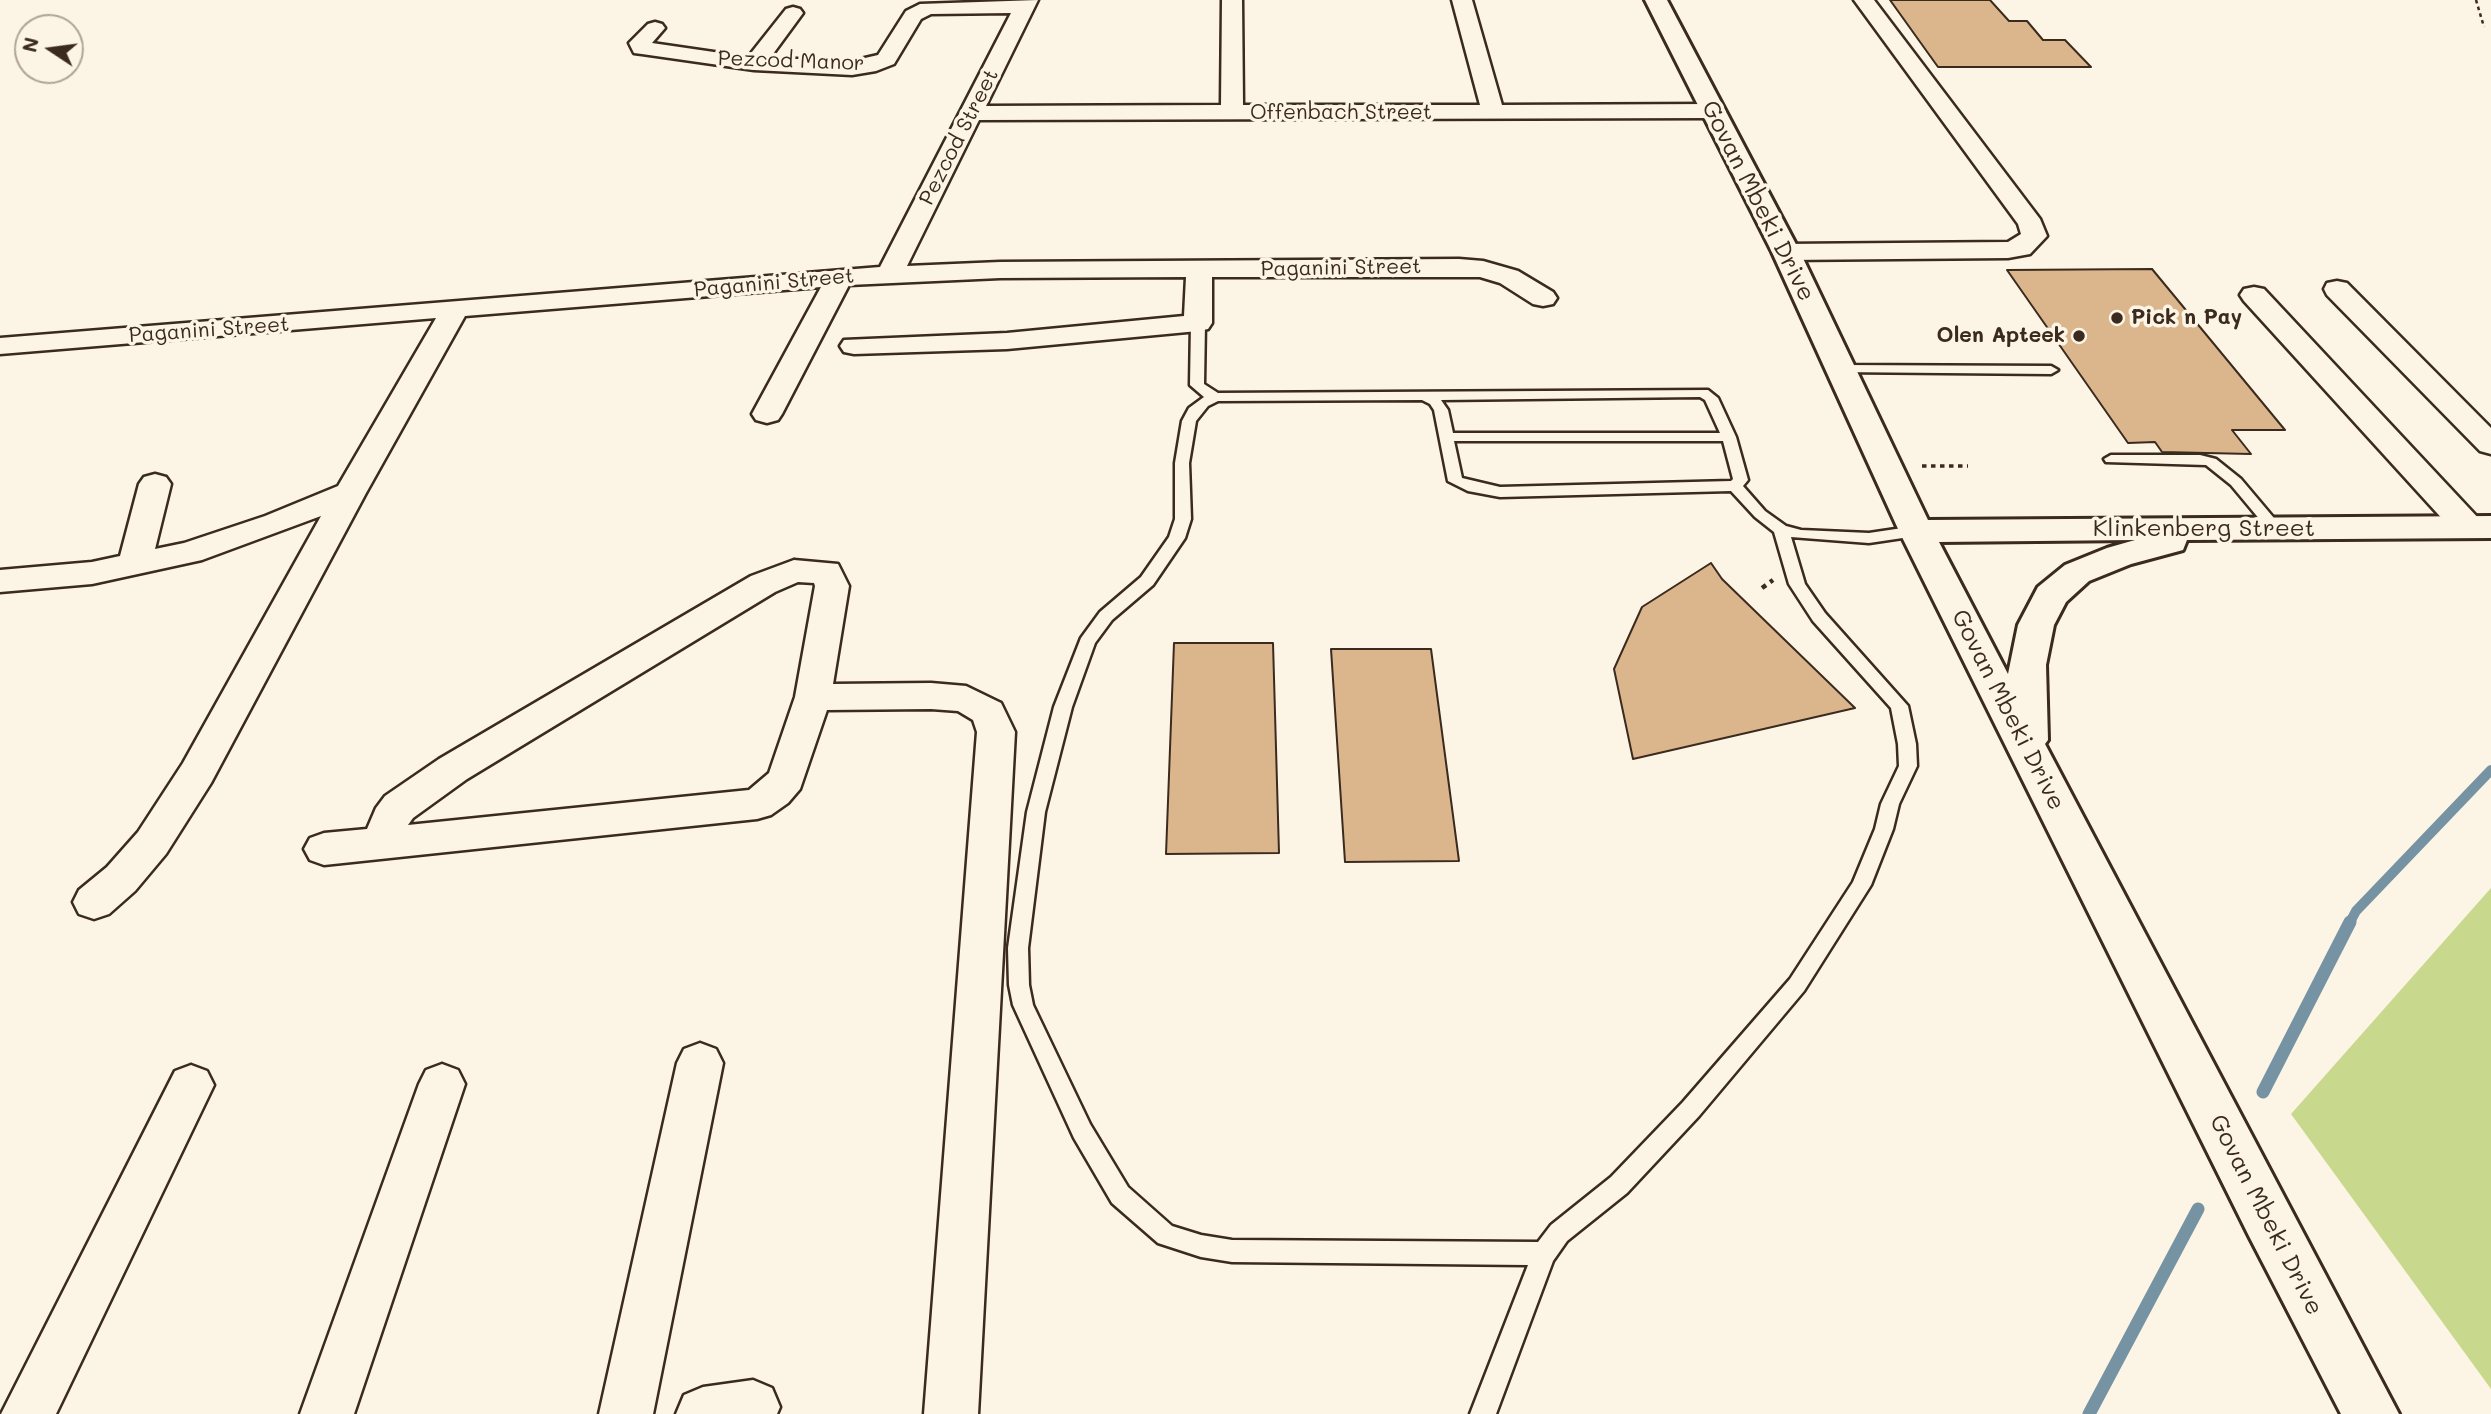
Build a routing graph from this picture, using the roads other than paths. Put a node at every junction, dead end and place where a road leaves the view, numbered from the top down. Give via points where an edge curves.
1 (1232, 0) edge
2 (1462, 0) edge
3 (1656, 0) edge
4 (1864, 0) edge
5 (1026, 4) edge
6 (793, 13) dead end
7 (655, 28) dead end
8 (754, 64) junction
9 (1711, 111) junction
10 (1493, 112) junction
11 (970, 113) junction
12 (1232, 113) junction
13 (1786, 252) junction
14 (1199, 269) junction
15 (890, 274) junction
16 (840, 277) junction
17 (2337, 289) dead end
18 (2254, 295) dead end
19 (1543, 298) dead end
20 (455, 310) junction
21 (1198, 323) junction
22 (0, 346) edge
23 (854, 346) dead end
24 (1841, 369) junction
25 (2051, 370) dead end
26 (1424, 396) junction
27 (1216, 397) junction
28 (767, 414) dead end
29 (1446, 437) junction
30 (1729, 437) junction
31 (2491, 444) edge
32 (2111, 459) dead end
33 (155, 484) dead end
34 (1735, 486) junction
35 (350, 493) junction
36 (2480, 528) edge
37 (1781, 530) junction
38 (2239, 530) junction
39 (2276, 530) junction
40 (1916, 531) junction
41 (134, 565) junction
42 (7, 586) edge
43 (813, 697) junction
44 (2028, 749) junction
45 (382, 843) junction
46 (324, 849) dead end
47 (94, 902) dead end
48 (700, 1063) dead end
49 (442, 1084) dead end
50 (191, 1085) dead end
51 (1544, 1254) junction
52 (28, 1414) edge
53 (327, 1414) edge
54 (626, 1414) edge
55 (951, 1414) edge
56 (1483, 1414) edge
57 (2371, 1414) edge

1 - 12 street
2 - 10 street
3 - 9 street, Govan Mbeki Drive
4 - 13 street via 2031,224 2034,236 2021,248 2008,250
5 - 8 street, Pezcod Manor via 918,11 890,54 868,66
5 - 11 street, Pezcod Street
6 - 8 street
7 - 8 street, Pezcod Manor via 640,43 642,48
9 - 10 street, Offenbach Street
9 - 13 street, Govan Mbeki Drive
10 - 12 street, Offenbach Street
11 - 12 street, Offenbach Street
11 - 15 street, Pezcod Street
13 - 24 street, Govan Mbeki Drive
14 - 15 street, Paganini Street
14 - 19 street, Paganini Street via 1483,269 1509,277
14 - 21 street
15 - 16 street, Paganini Street
16 - 20 street, Paganini Street
16 - 28 street
17 - 31 street
18 - 36 street
20 - 22 street, Paganini Street
20 - 35 street
21 - 23 street via 1007,341
21 - 27 lane via 1197,385
24 - 25 lane
24 - 40 street, Govan Mbeki Drive
26 - 27 lane
26 - 29 lane via 1441,410
26 - 30 lane via 1703,393 1711,398
27 - 51 lane via 1194,411 1189,421 1182,463 1183,519 1177,538 1147,581 1106,616 1087,642 1063,708 1036,811 1018,948 1023,1005 1082,1131 1119,1195 1166,1234 1232,1251
29 - 30 lane
29 - 34 lane via 1455,481 1473,488 1500,492
30 - 34 lane via 1741,480
32 - 39 lane via 2211,462 2236,482
33 - 41 street
34 - 37 lane
35 - 41 street via 190,552
35 - 47 street via 197,773 152,843
36 - 39 street, Klinkenberg Street
37 - 40 lane via 1869,538
37 - 51 lane via 1797,584 1811,606 1899,706 1908,766 1861,885 1797,985 1691,1109 1619,1185 1559,1233
38 - 39 street, Klinkenberg Street
38 - 40 street, Klinkenberg Street
38 - 44 street via 2119,556 2077,573 2051,595 2036,625 2027,665
40 - 44 street, Govan Mbeki Drive
41 - 42 street
43 - 45 street via 786,779 757,804
43 - 45 street via 832,586 826,572 794,571 763,584 453,769 399,807
43 - 55 street via 965,699 988,712 996,732
44 - 57 street, Govan Mbeki Drive
45 - 46 street
48 - 54 street
49 - 53 street
50 - 52 street
51 - 56 lane

